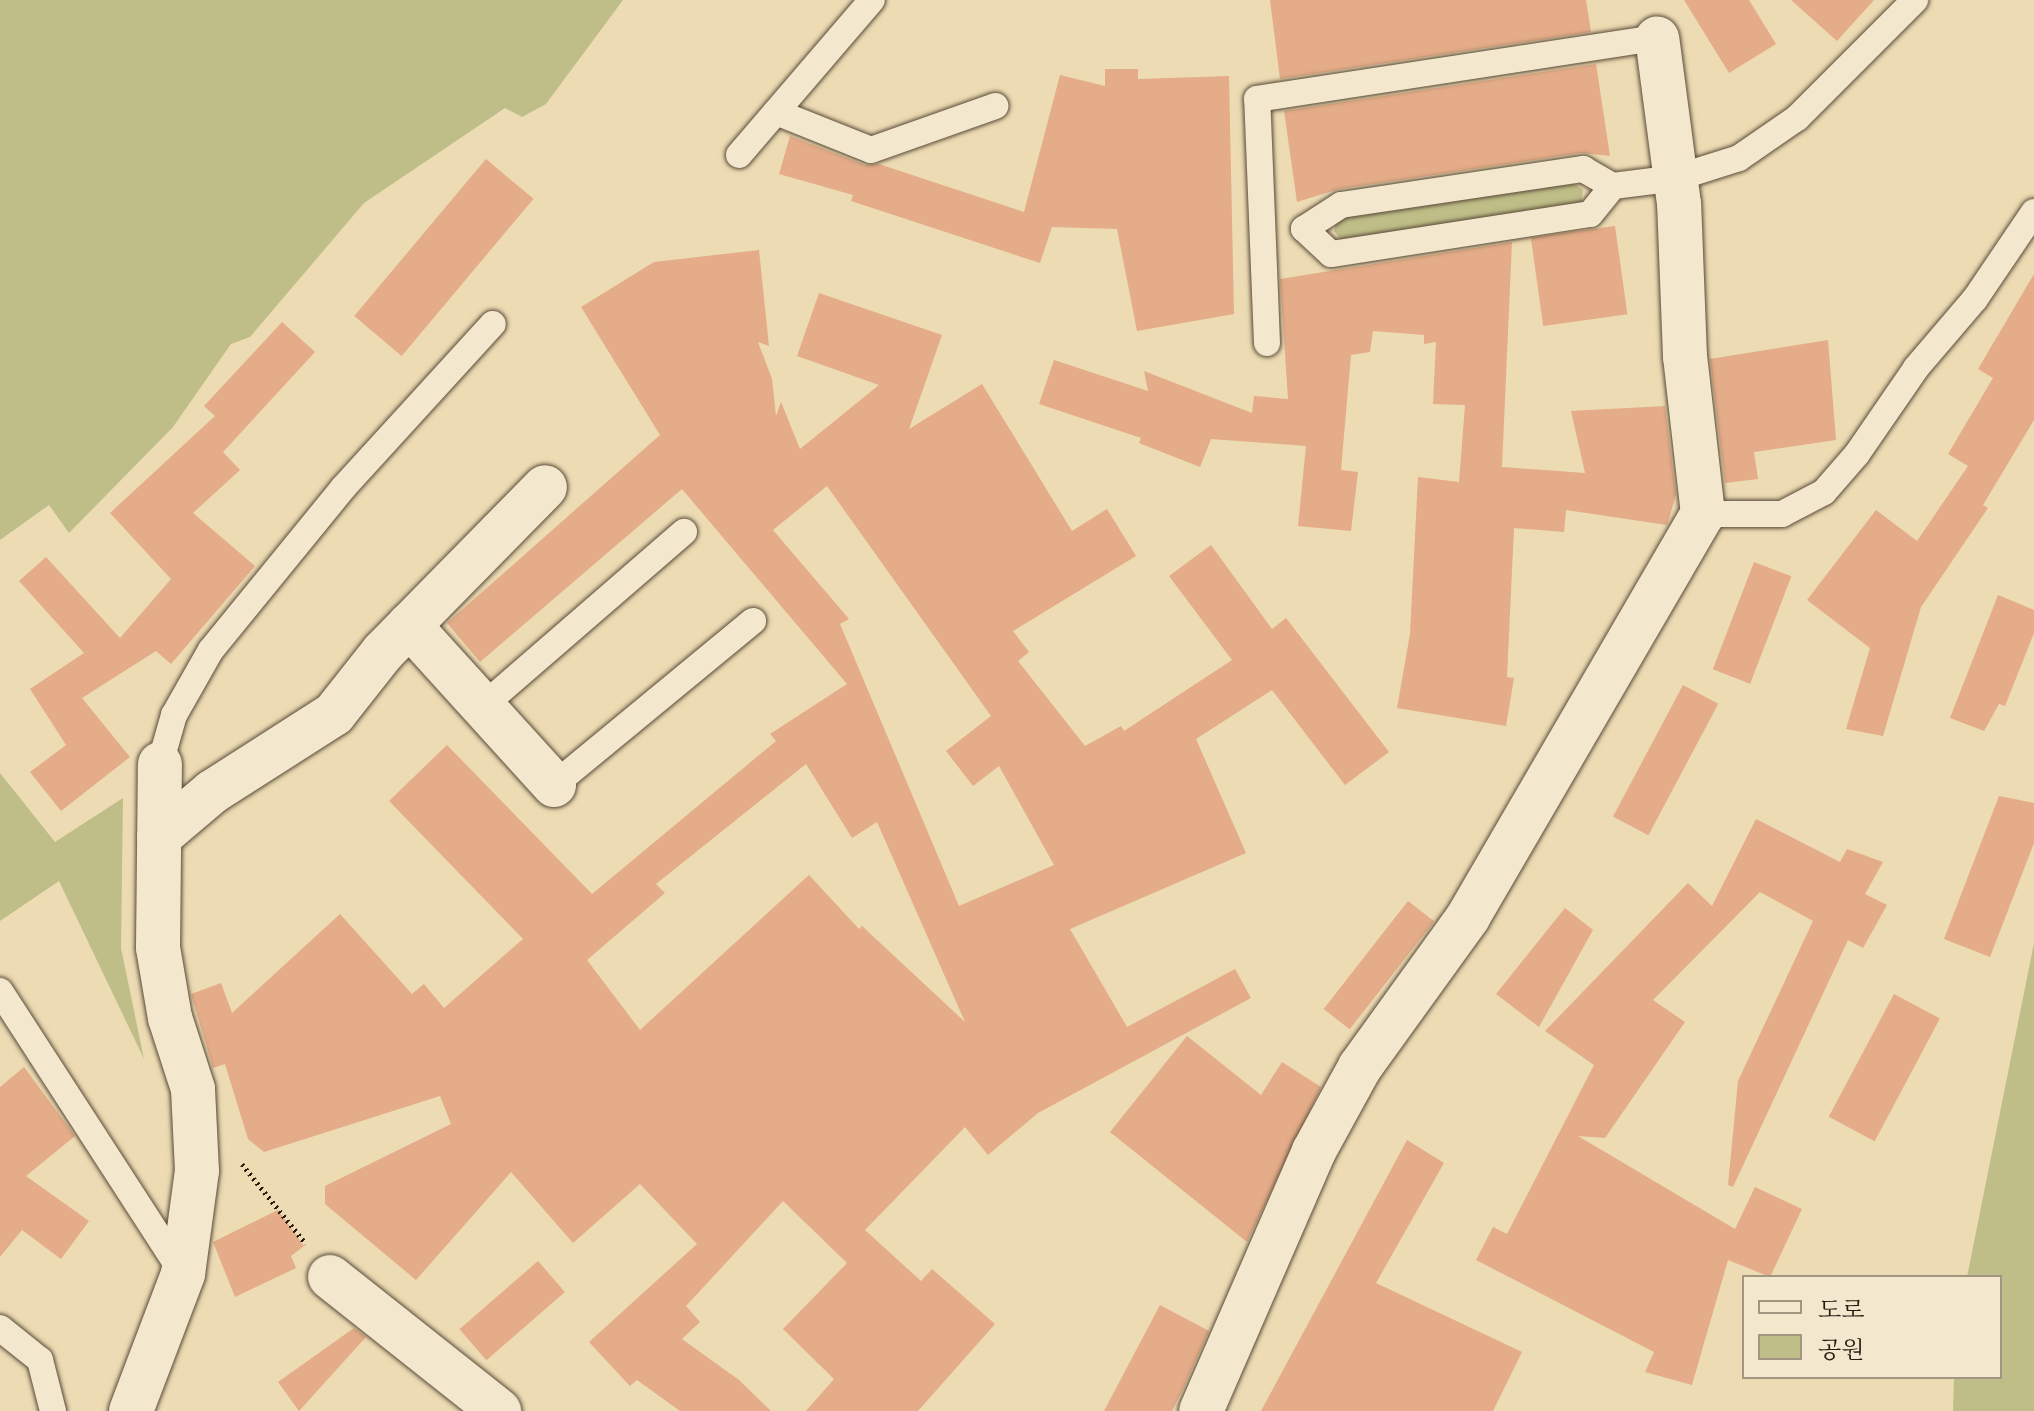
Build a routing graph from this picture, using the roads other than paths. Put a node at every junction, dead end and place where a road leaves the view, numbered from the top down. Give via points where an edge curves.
1 (872, 0) edge
2 (1915, 0) edge
3 (1657, 38) joint
4 (995, 106) dead end
5 (776, 112) junction
6 (739, 155) dead end
7 (1676, 178) junction
8 (1613, 186) junction
9 (2034, 212) edge
10 (1304, 229) junction
11 (1266, 235) junction
12 (493, 324) dead end
13 (1267, 343) dead end
14 (545, 487) dead end
15 (1703, 514) junction
16 (684, 532) dead end
17 (753, 621) dead end
18 (409, 625) junction
19 (483, 706) junction
20 (160, 764) joint
21 (554, 785) joint
22 (159, 837) junction
23 (0, 991) edge
24 (183, 1274) junction
25 (330, 1277) road end
26 (0, 1328) edge
27 (53, 1411) edge
28 (131, 1411) edge
29 (499, 1411) edge
30 (1201, 1411) edge

1 - 5 lane
2 - 7 lane via 1797,118 1739,158
3 - 7 street
3 - 11 lane via 1257,99
4 - 5 lane via 871,150
5 - 6 lane
7 - 8 lane
7 - 15 street via 1685,357
8 - 10 lane via 1583,169 1341,205
8 - 10 lane via 1590,214 1331,254
9 - 15 lane via 1985,287 1916,368 1824,492 1782,514
10 - 11 lane
11 - 13 lane
12 - 20 lane via 343,488 211,650 174,715
14 - 18 street
15 - 30 street via 1468,917 1360,1067 1314,1151
16 - 19 lane
17 - 21 lane
18 - 19 street
18 - 22 street via 334,714 212,792
19 - 21 street
20 - 22 street
22 - 24 street via 158,948 170,1018 193,1089 197,1171
23 - 24 lane
24 - 28 street
25 - 29 street
26 - 27 lane via 40,1360

